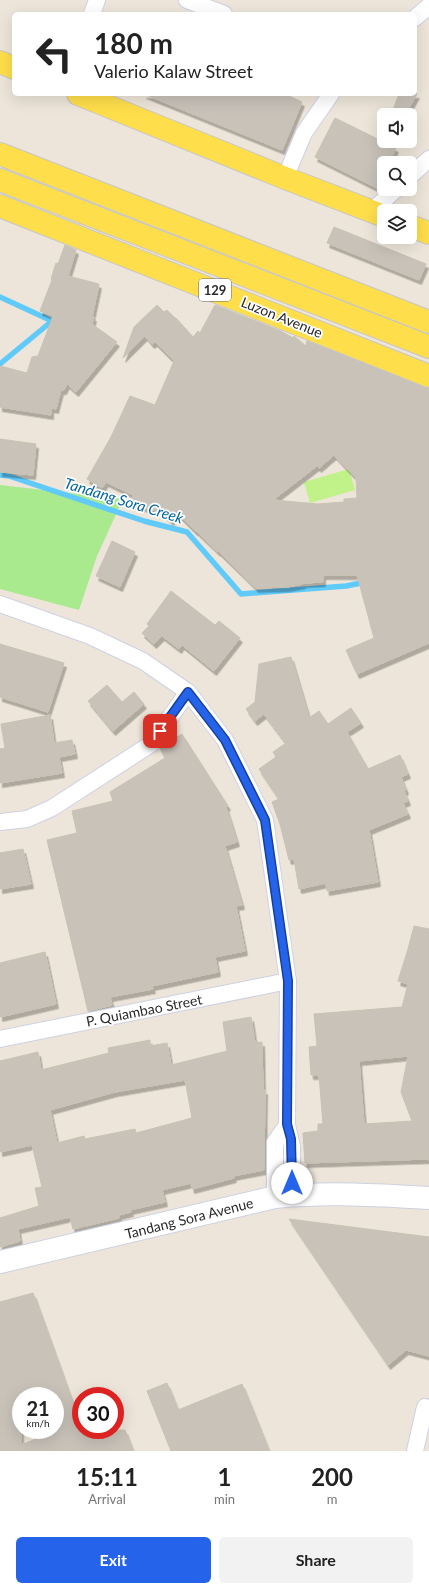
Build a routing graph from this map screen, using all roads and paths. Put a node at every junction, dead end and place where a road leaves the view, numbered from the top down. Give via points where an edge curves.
1 (97, 0) edge
2 (187, 0) edge
3 (93, 12) edge
4 (219, 12) edge
5 (0, 62) edge
6 (12, 67) edge
7 (83, 96) edge
8 (330, 96) edge
9 (0, 154) edge
10 (429, 159) edge
11 (417, 170) edge
12 (285, 178) junction
13 (0, 180) edge
14 (0, 206) edge
15 (377, 214) edge
16 (417, 229) edge
17 (429, 233) edge
18 (429, 322) edge
19 (429, 348) edge
20 (429, 376) edge
21 (0, 604) edge
22 (188, 692) junction
23 (0, 822) edge
24 (288, 981) junction
25 (0, 1039) edge
26 (283, 1196) junction
27 (429, 1198) edge
28 (0, 1262) edge
29 (424, 1407) dead end
30 (415, 1451) edge

1 - 3 street
2 - 4 street
5 - 6 main road
7 - 12 main road
8 - 12 street via 304,133
9 - 18 main road
10 - 11 street
12 - 15 main road
13 - 19 main road, Luzon Avenue / 129
14 - 20 main road, Luzon Avenue / 129
16 - 17 main road
21 - 22 street via 90,636 133,655
22 - 23 street via 151,744 52,808 27,819
22 - 24 street via 225,740 265,820
24 - 25 street, P. Quiambao Street
24 - 26 street via 287,1124 292,1146
26 - 27 main road, Tandang Sora Avenue via 356,1194
26 - 28 main road, Tandang Sora Avenue
29 - 30 street

